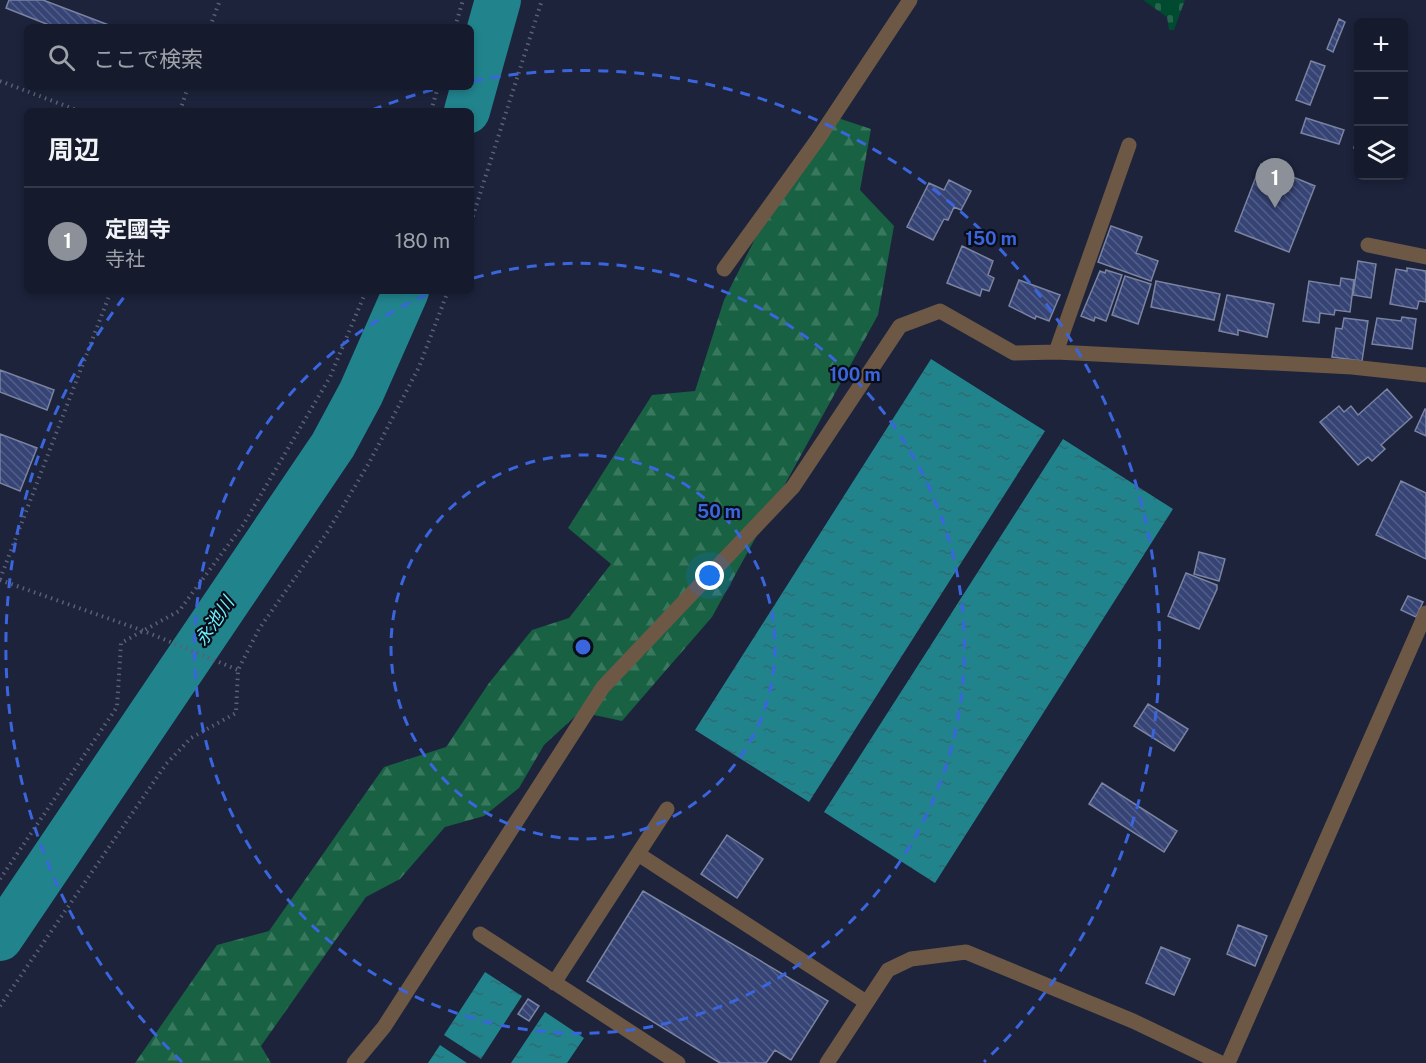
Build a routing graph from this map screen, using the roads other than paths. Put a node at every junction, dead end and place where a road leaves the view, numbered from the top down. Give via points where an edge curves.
1 (910, 0) edge
2 (1129, 145) dead end
3 (1368, 245) dead end
4 (1426, 257) edge
5 (724, 269) dead end
6 (1056, 352) junction
7 (1426, 375) edge
8 (1426, 613) edge
9 (667, 809) dead end
10 (638, 854) junction
11 (480, 934) dead end
12 (554, 983) junction
13 (866, 1002) junction
14 (354, 1063) edge
15 (678, 1063) edge
16 (827, 1063) edge
17 (1221, 1063) edge
18 (1228, 1063) edge

1 - 5 street via 818,139
2 - 6 street
3 - 4 street
6 - 7 street via 1352,367
6 - 14 street via 1014,353 940,311 900,326 793,487 603,687 384,1027
8 - 18 street
9 - 10 street
10 - 12 street
10 - 13 street
11 - 12 street
12 - 15 street
13 - 16 street
13 - 17 street via 888,970 911,959 966,952 1133,1021

